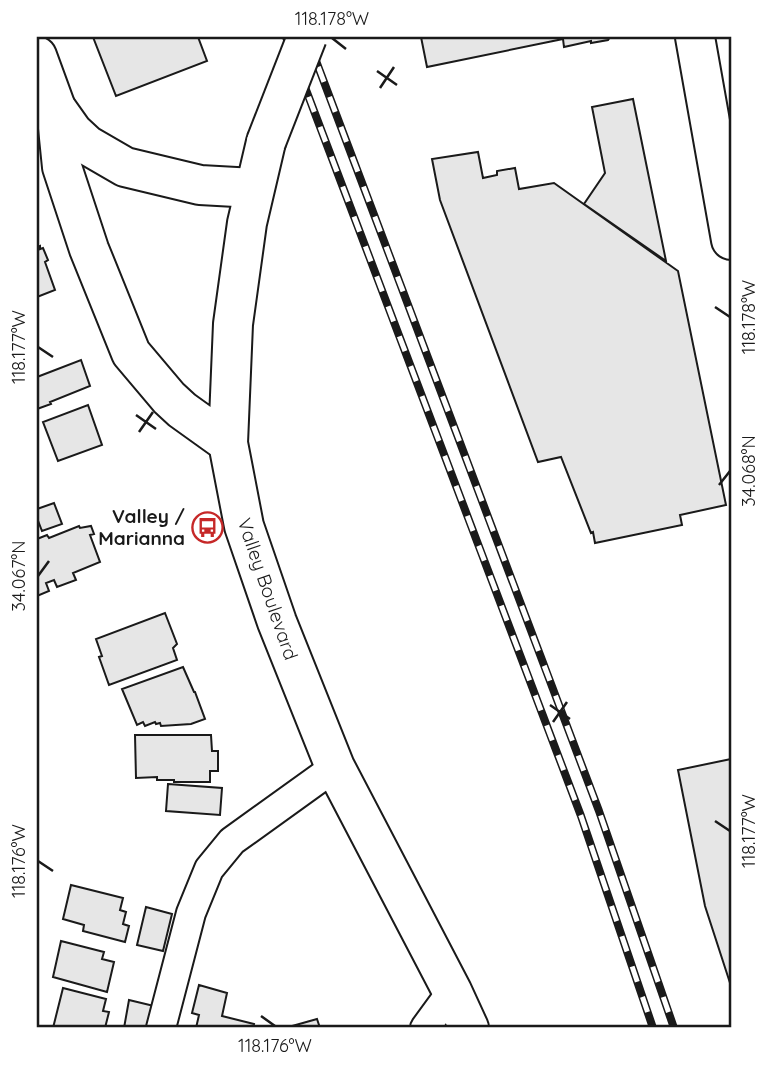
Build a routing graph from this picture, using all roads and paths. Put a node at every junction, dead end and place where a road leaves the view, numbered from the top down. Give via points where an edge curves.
1 (307, 37) edge
2 (695, 37) edge
3 (37, 56) edge
4 (56, 108) junction
5 (254, 188) junction
6 (731, 240) edge
7 (228, 443) junction
8 (335, 767) junction
9 (452, 991) junction
10 (161, 1028) edge
11 (425, 1028) edge
12 (469, 1028) edge

1 - 5 main road, Valley Boulevard, bridge via 266,142
2 - 6 main road
3 - 4 main road
4 - 5 main road via 87,145 125,167 200,185
4 - 7 main road via 62,167 131,353 169,398
5 - 7 main road, Valley Boulevard via 233,324
7 - 8 main road, Valley Boulevard via 244,526
8 - 9 main road, Valley Boulevard
8 - 10 street via 232,841 209,869 191,913
9 - 11 street
9 - 12 main road, Valley Boulevard

